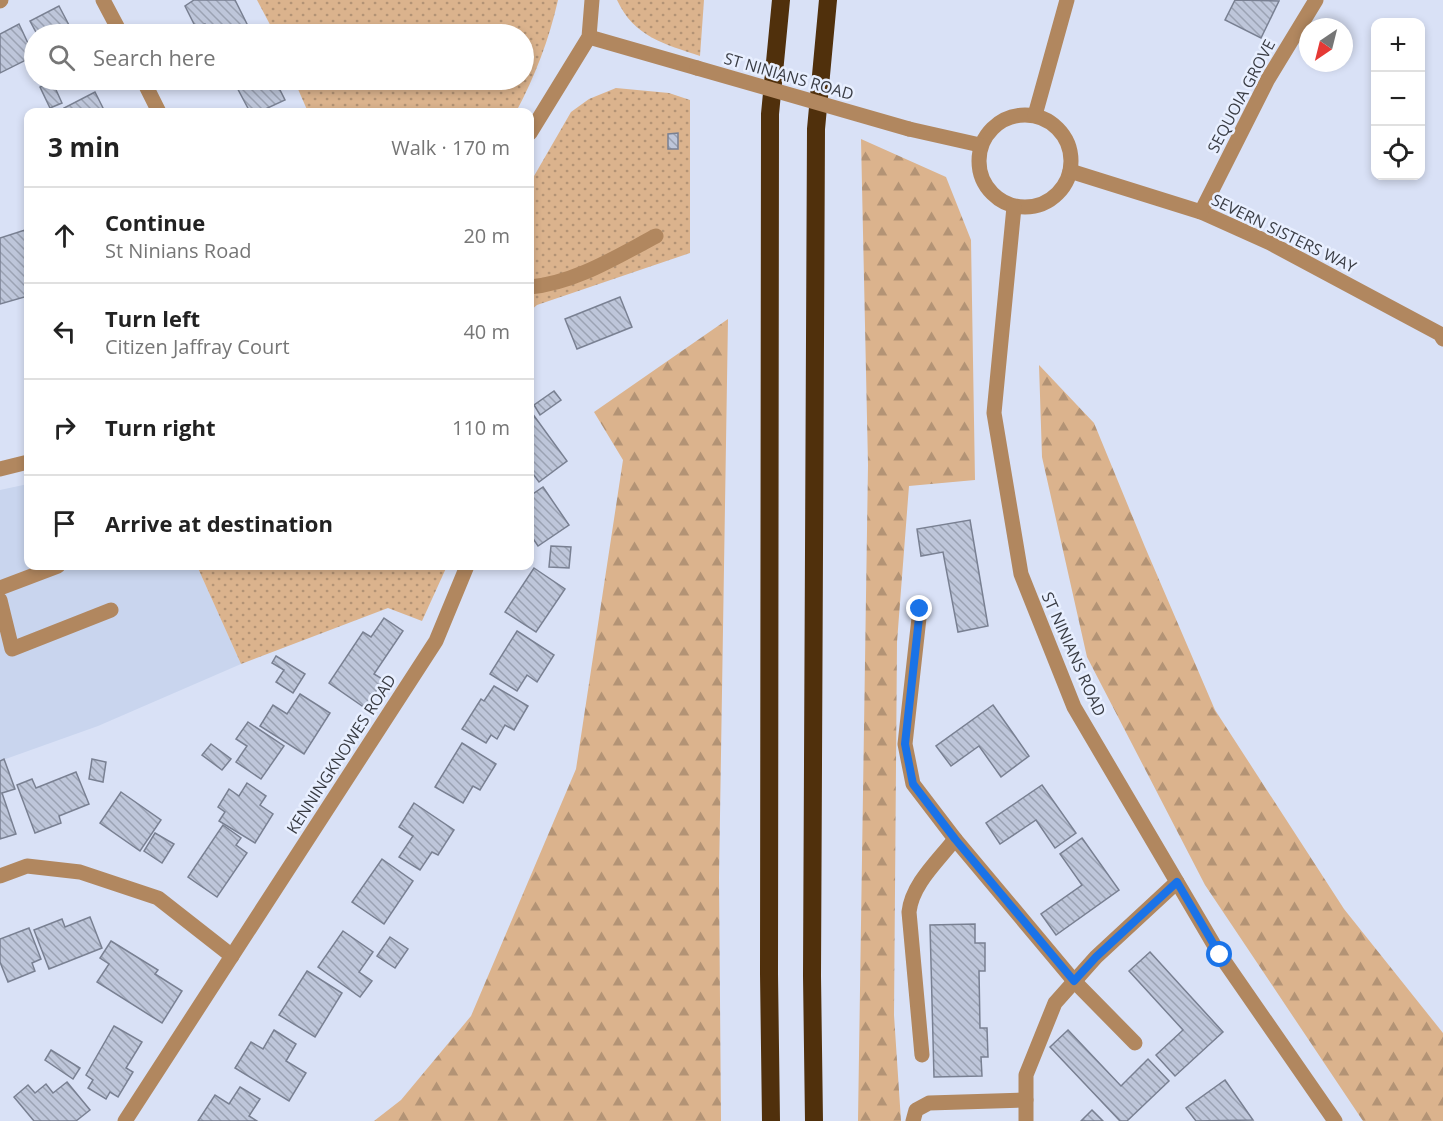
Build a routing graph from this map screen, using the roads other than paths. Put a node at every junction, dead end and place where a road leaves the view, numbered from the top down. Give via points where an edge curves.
1 (103, 0) edge
2 (592, 0) edge
3 (781, 0) edge
4 (828, 0) edge
5 (1067, 0) edge
6 (1316, 0) edge
7 (116, 24) edge
8 (589, 37) junction
9 (148, 90) edge
10 (157, 108) edge
11 (1035, 115) junction
12 (534, 127) edge
13 (980, 145) junction
14 (1070, 171) junction
15 (1014, 207) junction
16 (1201, 212) junction
17 (656, 236) dead end
18 (534, 286) edge
19 (1442, 337) edge
20 (24, 463) edge
21 (0, 469) edge
22 (47, 570) edge
23 (465, 570) edge
24 (0, 588) edge
25 (0, 600) edge
26 (920, 609) dead end
27 (111, 610) dead end
28 (955, 839) junction
29 (0, 876) edge
30 (1177, 882) junction
31 (232, 956) junction
32 (1074, 981) junction
33 (1135, 1043) dead end
34 (922, 1055) dead end
35 (1026, 1100) junction
36 (125, 1121) edge
37 (771, 1121) edge
38 (814, 1121) edge
39 (913, 1121) edge
40 (1026, 1121) edge
41 (1335, 1121) edge

1 - 7 street
2 - 8 street
3 - 37 highway via 770,114
4 - 38 highway via 816,129
5 - 11 street
6 - 16 street, SEQUOIA GROVE via 1268,79
8 - 12 street
8 - 13 street, ST NINIANS ROAD, bridge via 909,129
9 - 10 street
11 - 13 street via 1008,117 987,133
11 - 14 street via 1064,136 1071,156
13 - 15 street via 980,176 999,201
14 - 15 street via 1056,196 1029,208
14 - 16 street, SEVERN SISTERS WAY
15 - 30 street, ST NINIANS ROAD via 994,413 1021,574 1074,707
16 - 19 street, SEVERN SISTERS WAY via 1270,243
17 - 18 street via 561,282
20 - 21 street
22 - 24 street
23 - 31 street, KENNINGKNOWES ROAD via 436,641
25 - 27 street via 12,649
26 - 28 street via 905,744 913,784
28 - 32 street
28 - 34 street via 910,901
29 - 31 street via 27,866 80,872 158,898
30 - 32 street
30 - 41 street, ST NINIANS ROAD via 1220,955
31 - 36 street, KENNINGKNOWES ROAD
32 - 33 street
32 - 35 street via 1055,1003 1026,1075
35 - 39 street via 929,1103 916,1110
35 - 40 street

